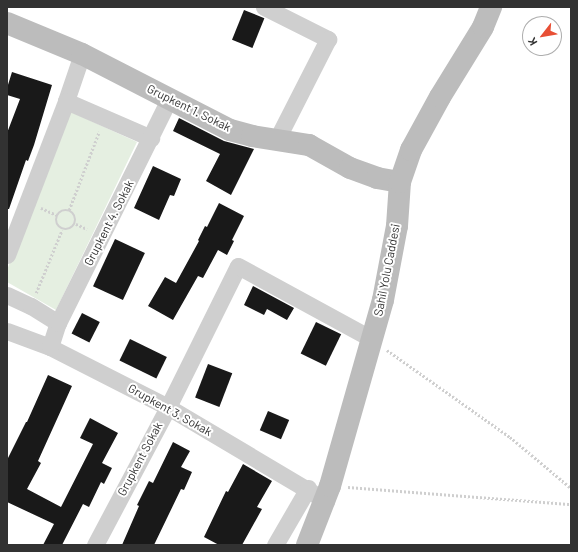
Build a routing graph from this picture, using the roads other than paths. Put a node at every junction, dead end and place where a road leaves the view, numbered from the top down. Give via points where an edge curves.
1 (264, 7) edge
2 (491, 7) edge
3 (7, 23) edge
4 (82, 54) junction
5 (169, 99) junction
6 (66, 101) junction
7 (151, 138) junction
8 (277, 139) junction
9 (400, 182) junction
10 (7, 255) edge
11 (7, 295) edge
12 (58, 323) junction
13 (7, 331) edge
14 (372, 339) junction
15 (50, 347) junction
16 (168, 407) junction
17 (308, 488) junction
18 (328, 494) junction
19 (95, 545) edge
20 (275, 545) edge
21 (307, 545) edge

1 - 8 street via 328,39
2 - 9 street, Sahil Yolu Caddesi via 483,27 411,150
3 - 4 street, Grupkent 1. Sokak
4 - 5 street, Grupkent 1. Sokak
4 - 6 street
5 - 7 street, Grupkent 4. Sokak
5 - 8 street, Grupkent 1. Sokak via 230,130
6 - 7 street
6 - 10 street
7 - 12 street, Grupkent 4. Sokak
8 - 9 street, Grupkent 1. Sokak via 309,145 350,168 377,178
9 - 14 street, Sahil Yolu Caddesi via 397,226 383,300
11 - 12 street
12 - 15 street, Grupkent 4. Sokak
13 - 15 street, Grupkent 3. Sokak
14 - 16 street, Grupkent Sokak via 238,266
14 - 18 street, Sahil Yolu Caddesi
15 - 16 street, Grupkent 3. Sokak
16 - 17 street, Grupkent 3. Sokak
16 - 19 street, Grupkent Sokak
17 - 18 street, Grupkent 3. Sokak
17 - 20 street
18 - 21 street, Sahil Yolu Caddesi

